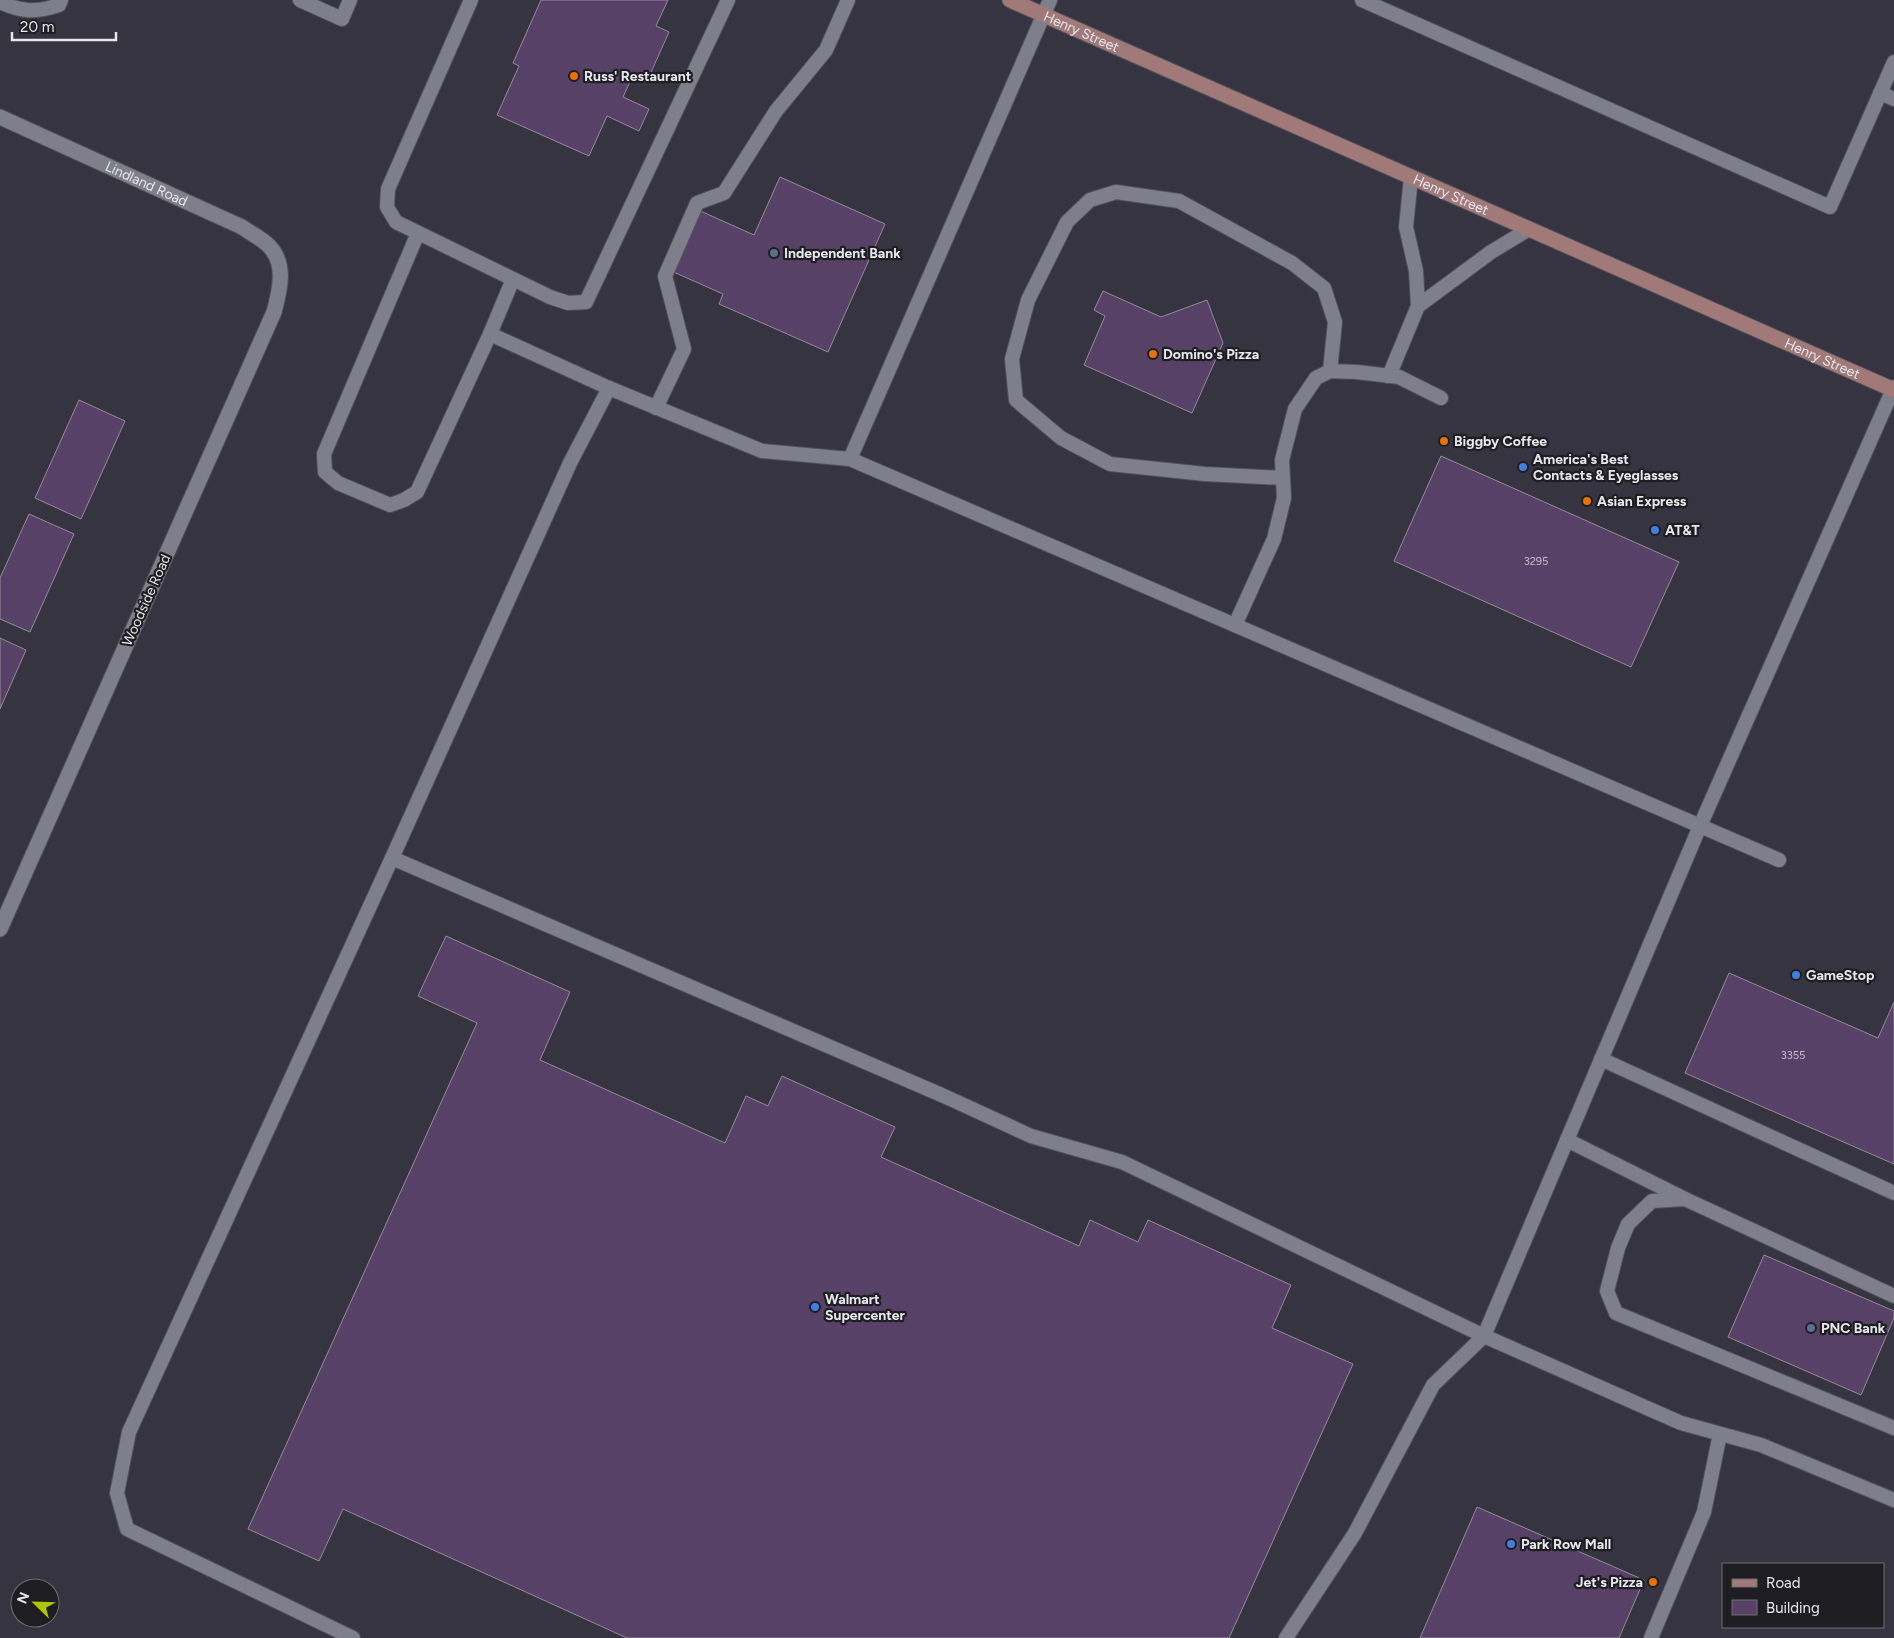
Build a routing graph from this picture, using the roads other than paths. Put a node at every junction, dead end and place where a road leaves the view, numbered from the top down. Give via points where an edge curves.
1 (300, 0) edge
2 (350, 0) edge
3 (471, 0) edge
4 (728, 0) edge
5 (848, 0) edge
6 (1010, 0) edge
7 (1050, 0) edge
8 (1362, 0) edge
9 (0, 2) edge
10 (60, 3) edge
11 (1044, 15) junction
12 (1894, 62) edge
13 (1880, 93) junction
14 (1894, 100) edge
15 (0, 117) edge
16 (1410, 177) junction
17 (1529, 229) junction
18 (418, 233) junction
19 (281, 267) joint
20 (513, 279) junction
21 (1418, 306) junction
22 (490, 334) junction
23 (1330, 371) junction
24 (1389, 376) junction
25 (609, 388) junction
26 (1894, 389) edge
27 (1440, 398) dead end
28 (656, 408) junction
29 (850, 459) junction
30 (1283, 478) junction
31 (1235, 625) junction
32 (1700, 826) junction
33 (392, 858) junction
34 (1779, 860) dead end
35 (0, 929) edge
36 (1601, 1059) junction
37 (1567, 1140) junction
38 (1894, 1193) edge
39 (1685, 1198) junction
40 (1894, 1296) edge
41 (1484, 1336) junction
42 (1894, 1428) edge
43 (1720, 1434) junction
44 (1894, 1500) edge
45 (353, 1638) edge
46 (1286, 1638) edge
47 (1651, 1638) edge

1 - 2 lane via 342,19
3 - 18 lane via 388,189 387,207 396,222
4 - 20 lane via 586,302 568,304
5 - 28 lane via 826,50 776,112 724,193 697,203 665,276 684,349
6 - 11 main road, Henry Street
7 - 11 lane
8 - 13 lane via 1830,207
9 - 10 lane via 16,9 40,11
11 - 16 main road, Henry Street
11 - 29 lane
12 - 13 lane
13 - 14 lane
15 - 19 street, Lindland Road via 242,227 269,246
16 - 17 main road, Henry Street
16 - 21 lane via 1406,227 1416,271
17 - 21 lane via 1491,252
17 - 26 main road, Henry Street
18 - 20 lane
18 - 22 lane via 324,454 325,472 338,483 390,505 417,492
19 - 35 street, Woodside Road via 280,292 274,312
20 - 22 lane
21 - 24 lane
22 - 25 lane
23 - 24 lane
23 - 30 lane via 1316,378 1295,409 1282,460
23 - 30 lane via 1334,322 1324,288 1292,263 1179,201 1116,192 1090,200 1067,222 1028,300 1012,359 1016,400 1061,438 1110,464
24 - 27 lane via 1399,377
25 - 28 lane
25 - 33 lane via 570,463
26 - 32 lane
28 - 29 lane via 762,451
29 - 31 lane
30 - 31 lane via 1284,498 1274,539
31 - 32 lane
32 - 34 lane
32 - 36 lane
33 - 41 lane via 1031,1136 1122,1162
33 - 45 lane via 129,1432 117,1493 127,1529
36 - 37 lane
36 - 38 lane
37 - 39 lane
37 - 41 lane
39 - 40 lane
39 - 42 lane via 1652,1201 1628,1224 1618,1248 1608,1291 1616,1313
41 - 43 lane via 1681,1423
41 - 46 lane via 1433,1385 1355,1533
43 - 44 lane via 1761,1445
43 - 47 lane via 1704,1512

